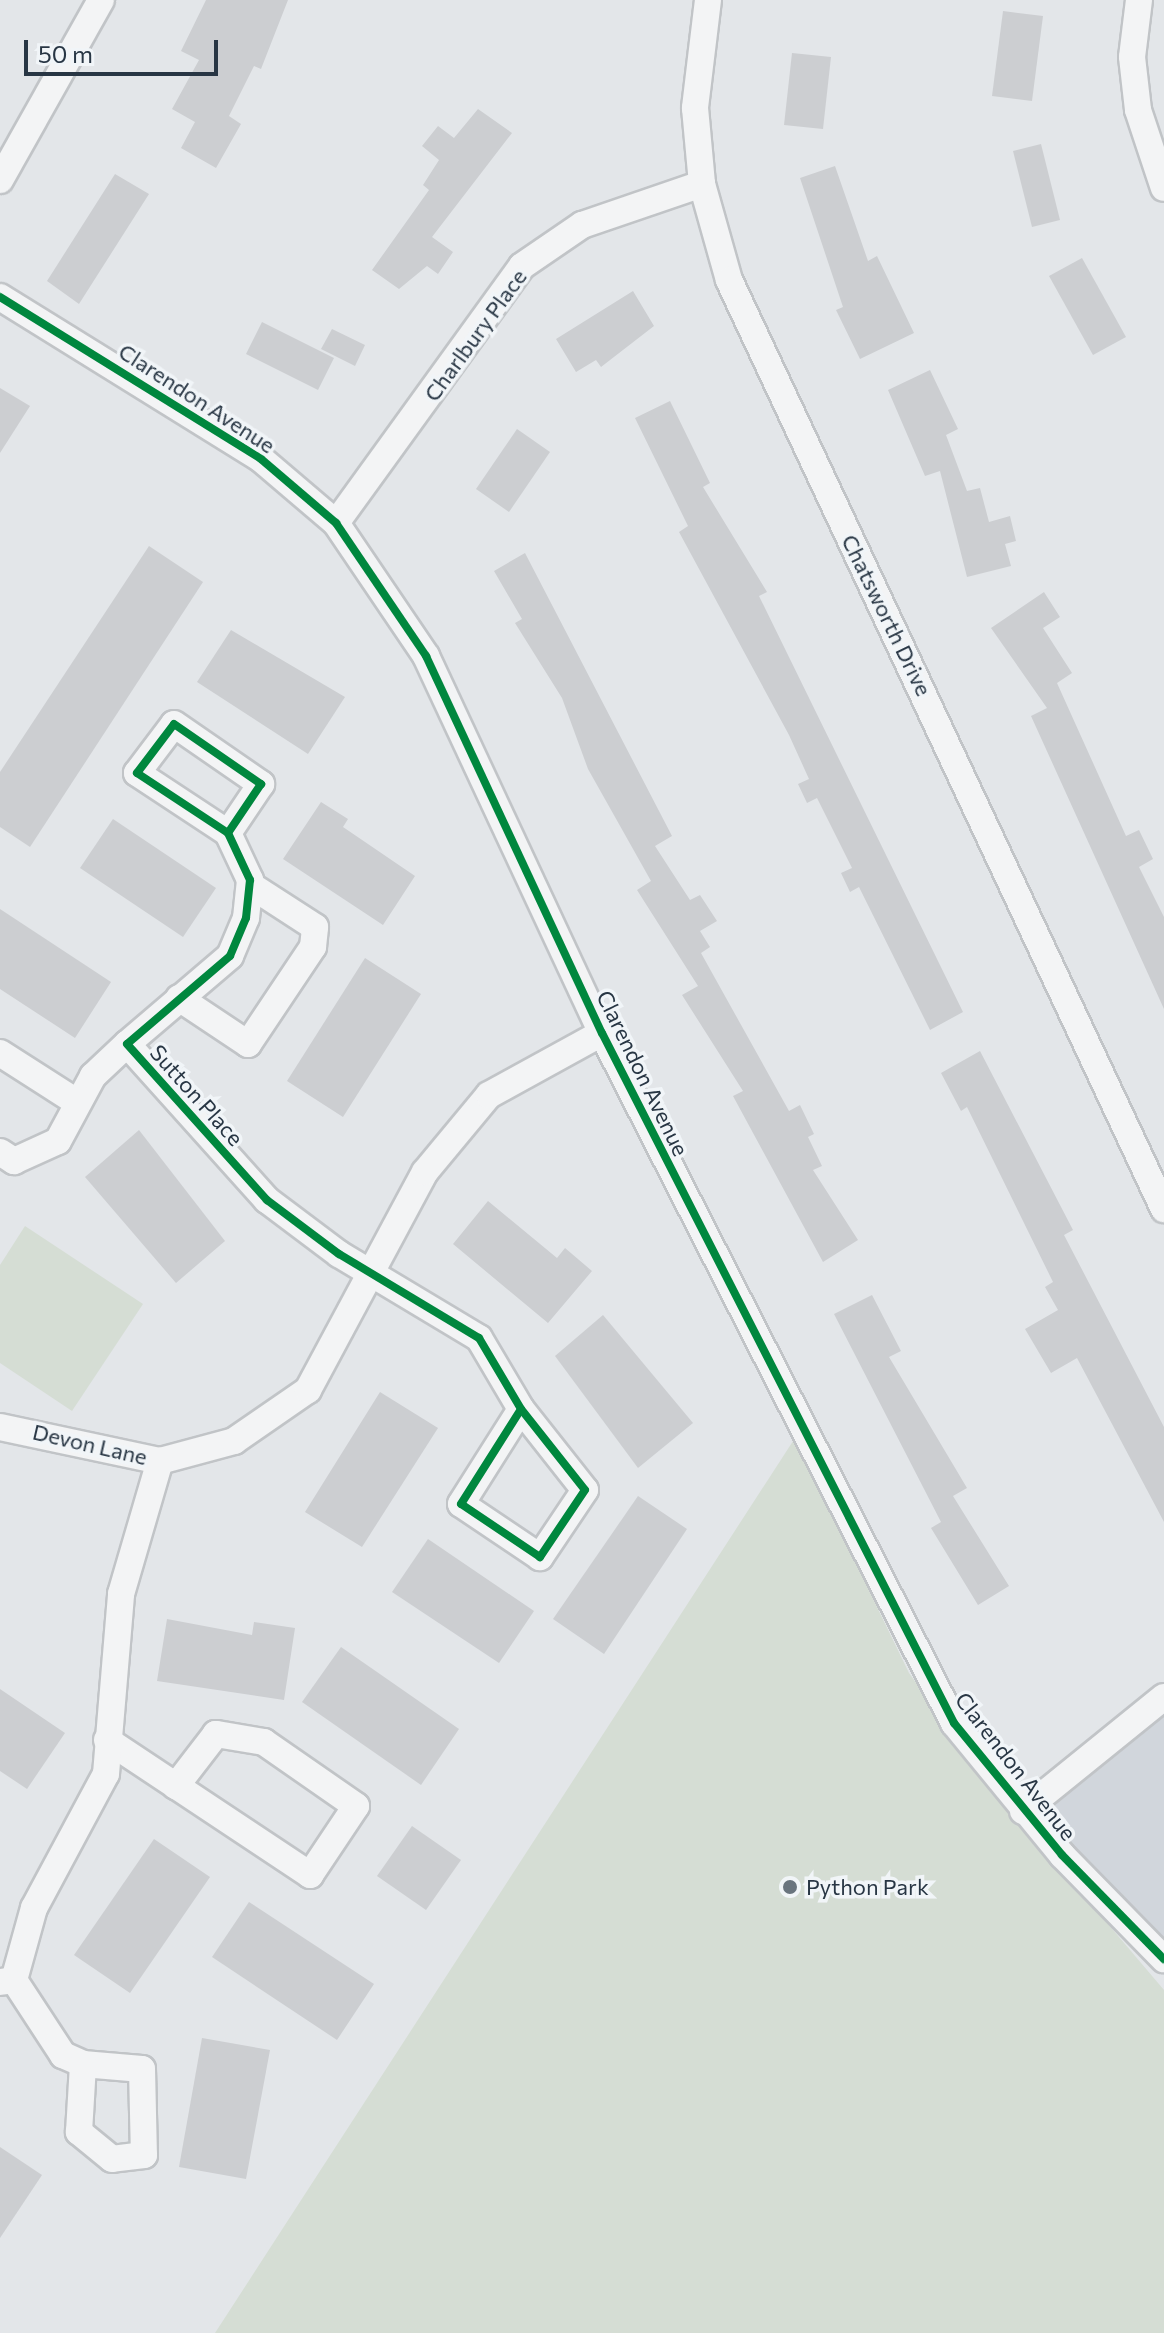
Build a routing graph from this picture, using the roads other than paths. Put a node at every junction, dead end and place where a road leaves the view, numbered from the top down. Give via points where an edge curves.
1 (101, 0) edge
2 (708, 0) edge
3 (1139, 0) edge
4 (0, 180) edge
5 (702, 184) junction
6 (1164, 188) edge
7 (0, 297) edge
8 (336, 523) junction
9 (228, 833) junction
10 (250, 885) junction
11 (179, 998) junction
12 (602, 1033) junction
13 (127, 1044) junction
14 (0, 1053) edge
15 (75, 1101) junction
16 (0, 1152) edge
17 (1164, 1209) edge
18 (376, 1272) junction
19 (521, 1409) junction
20 (0, 1427) edge
21 (160, 1461) junction
22 (1164, 1697) edge
23 (107, 1740) junction
24 (176, 1786) junction
25 (1023, 1811) junction
26 (1164, 1959) edge
27 (7, 1981) edge
28 (83, 2064) dead end

1 - 4 street
2 - 5 street, Chatsworth Drive via 695,108
3 - 6 street via 1132,57 1138,110
5 - 8 street, Charlbury Place via 582,225 522,266
5 - 17 street, Chatsworth Drive via 729,280
7 - 8 street, Clarendon Avenue via 261,459
8 - 12 street, Clarendon Avenue via 426,656
9 - 9 street via 261,784 174,724 137,773
9 - 10 street
10 - 11 street, Sutton Place via 246,918 230,956
10 - 11 street via 315,927 313,947 248,1044
11 - 13 street, Sutton Place
12 - 18 street, Devon Lane via 489,1095 425,1172
12 - 25 street, Clarendon Avenue via 899,1624 954,1723
13 - 15 street, Sutton Place
13 - 18 street, Sutton Place via 267,1200
14 - 15 street
15 - 16 street, Sutton Place via 58,1141 37,1157 14,1161
18 - 19 street, Sutton Place via 479,1338
18 - 21 street, Devon Lane via 308,1390 234,1441
19 - 19 street, Sutton Place via 585,1490 540,1557 461,1504
20 - 21 street, Devon Lane
21 - 23 street via 121,1594
22 - 25 street
23 - 24 street
23 - 27 street via 106,1774 34,1908
24 - 24 street via 310,1875 356,1806 264,1742 216,1734
25 - 26 street, Clarendon Avenue
27 - 28 street via 43,2034

